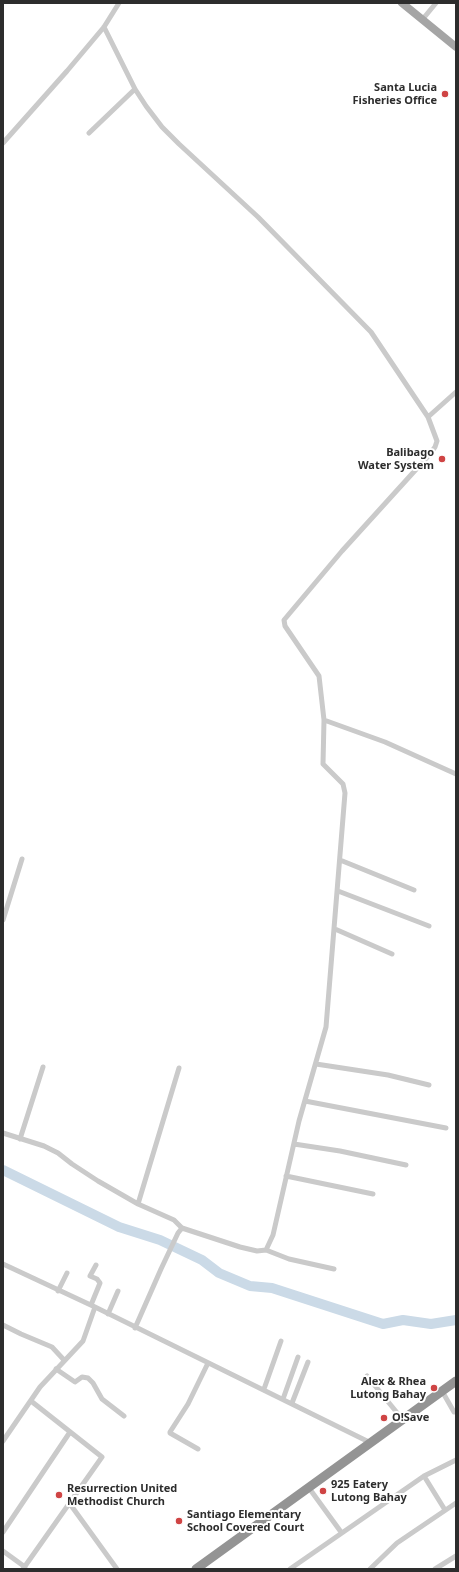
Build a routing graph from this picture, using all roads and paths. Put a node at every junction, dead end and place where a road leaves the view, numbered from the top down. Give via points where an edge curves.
1 (119, 3) edge
2 (402, 3) edge
3 (436, 3) edge
4 (422, 20) junction
5 (104, 27) junction
6 (456, 47) edge
7 (135, 89) junction
8 (89, 133) dead end
9 (3, 143) edge
10 (456, 392) edge
11 (428, 417) junction
12 (324, 720) junction
13 (456, 774) edge
14 (22, 859) dead end
15 (340, 860) junction
16 (414, 890) dead end
17 (338, 891) junction
18 (3, 920) edge
19 (429, 926) dead end
20 (335, 929) junction
21 (392, 954) dead end
22 (316, 1064) junction
23 (43, 1067) dead end
24 (179, 1068) dead end
25 (429, 1085) dead end
26 (305, 1101) junction
27 (446, 1128) dead end
28 (3, 1133) edge
29 (20, 1139) junction
30 (294, 1144) junction
31 (406, 1165) dead end
32 (286, 1176) junction
33 (373, 1194) dead end
34 (138, 1204) junction
35 (182, 1228) junction
36 (266, 1250) junction
37 (3, 1264) edge
38 (96, 1264) dead end
39 (334, 1269) dead end
40 (67, 1273) dead end
41 (58, 1291) junction
42 (118, 1291) dead end
43 (93, 1306) junction
44 (108, 1314) junction
45 (3, 1325) edge
46 (135, 1328) junction
47 (281, 1341) dead end
48 (298, 1357) dead end
49 (64, 1360) junction
50 (308, 1362) dead end
51 (208, 1363) junction
52 (56, 1369) junction
53 (367, 1376) dead end
54 (456, 1381) edge
55 (264, 1389) junction
56 (442, 1391) junction
57 (283, 1399) junction
58 (31, 1401) junction
59 (292, 1403) junction
60 (454, 1412) dead end
61 (124, 1416) dead end
62 (402, 1420) junction
63 (70, 1432) junction
64 (3, 1441) edge
65 (372, 1443) junction
66 (198, 1449) dead end
67 (456, 1460) edge
68 (424, 1476) junction
69 (309, 1488) junction
70 (456, 1503) edge
71 (70, 1504) junction
72 (445, 1510) junction
73 (3, 1532) edge
74 (341, 1532) junction
75 (3, 1551) edge
76 (456, 1556) edge
77 (443, 1564) junction
78 (24, 1568) edge
79 (117, 1569) edge
80 (196, 1569) edge
81 (290, 1569) edge
82 (370, 1569) edge
83 (435, 1569) edge
84 (447, 1569) edge

1 - 5 street
2 - 4 main road
3 - 4 street
4 - 6 main road
5 - 7 street
5 - 9 street
7 - 8 street
7 - 11 street via 150,111 179,144 258,217 371,332
10 - 11 street
11 - 12 street via 435,434 435,447 284,620 285,626 319,676
12 - 13 street via 385,742
12 - 15 street via 323,764 345,789
14 - 18 street
15 - 16 street
15 - 17 street
17 - 19 street
17 - 20 street
20 - 21 street
20 - 22 street via 328,1014
22 - 25 street via 388,1075
22 - 26 street
23 - 29 street
24 - 34 street
26 - 27 street
26 - 30 street
28 - 29 street
29 - 34 street via 58,1153 84,1172
30 - 31 street
30 - 32 street
32 - 33 street
32 - 36 street via 273,1236
34 - 35 street via 174,1220
35 - 36 street via 246,1249
35 - 46 street via 173,1242
36 - 39 street via 289,1259
37 - 41 street
38 - 43 street via 90,1276 100,1283
40 - 41 street
41 - 43 street
42 - 44 street
43 - 44 street
43 - 49 street via 83,1340
44 - 46 street
45 - 49 street via 52,1348
46 - 51 street
47 - 55 street
48 - 57 street
49 - 52 street
50 - 59 street
51 - 55 street
51 - 66 street via 188,1404 170,1432
52 - 58 street
52 - 61 street via 75,1382 82,1377 88,1378 102,1399
53 - 62 street
54 - 56 highway
55 - 57 street
56 - 60 street
56 - 62 highway
57 - 59 street
58 - 63 street
58 - 64 street
59 - 65 street
62 - 65 highway
63 - 71 street via 102,1457
63 - 73 street
65 - 69 highway
67 - 68 street
68 - 72 street
68 - 74 street
69 - 74 street
69 - 80 highway
70 - 72 street
71 - 78 street
71 - 79 street
72 - 82 street via 397,1543
74 - 81 street
75 - 78 street
76 - 77 street
77 - 83 street
77 - 84 street

